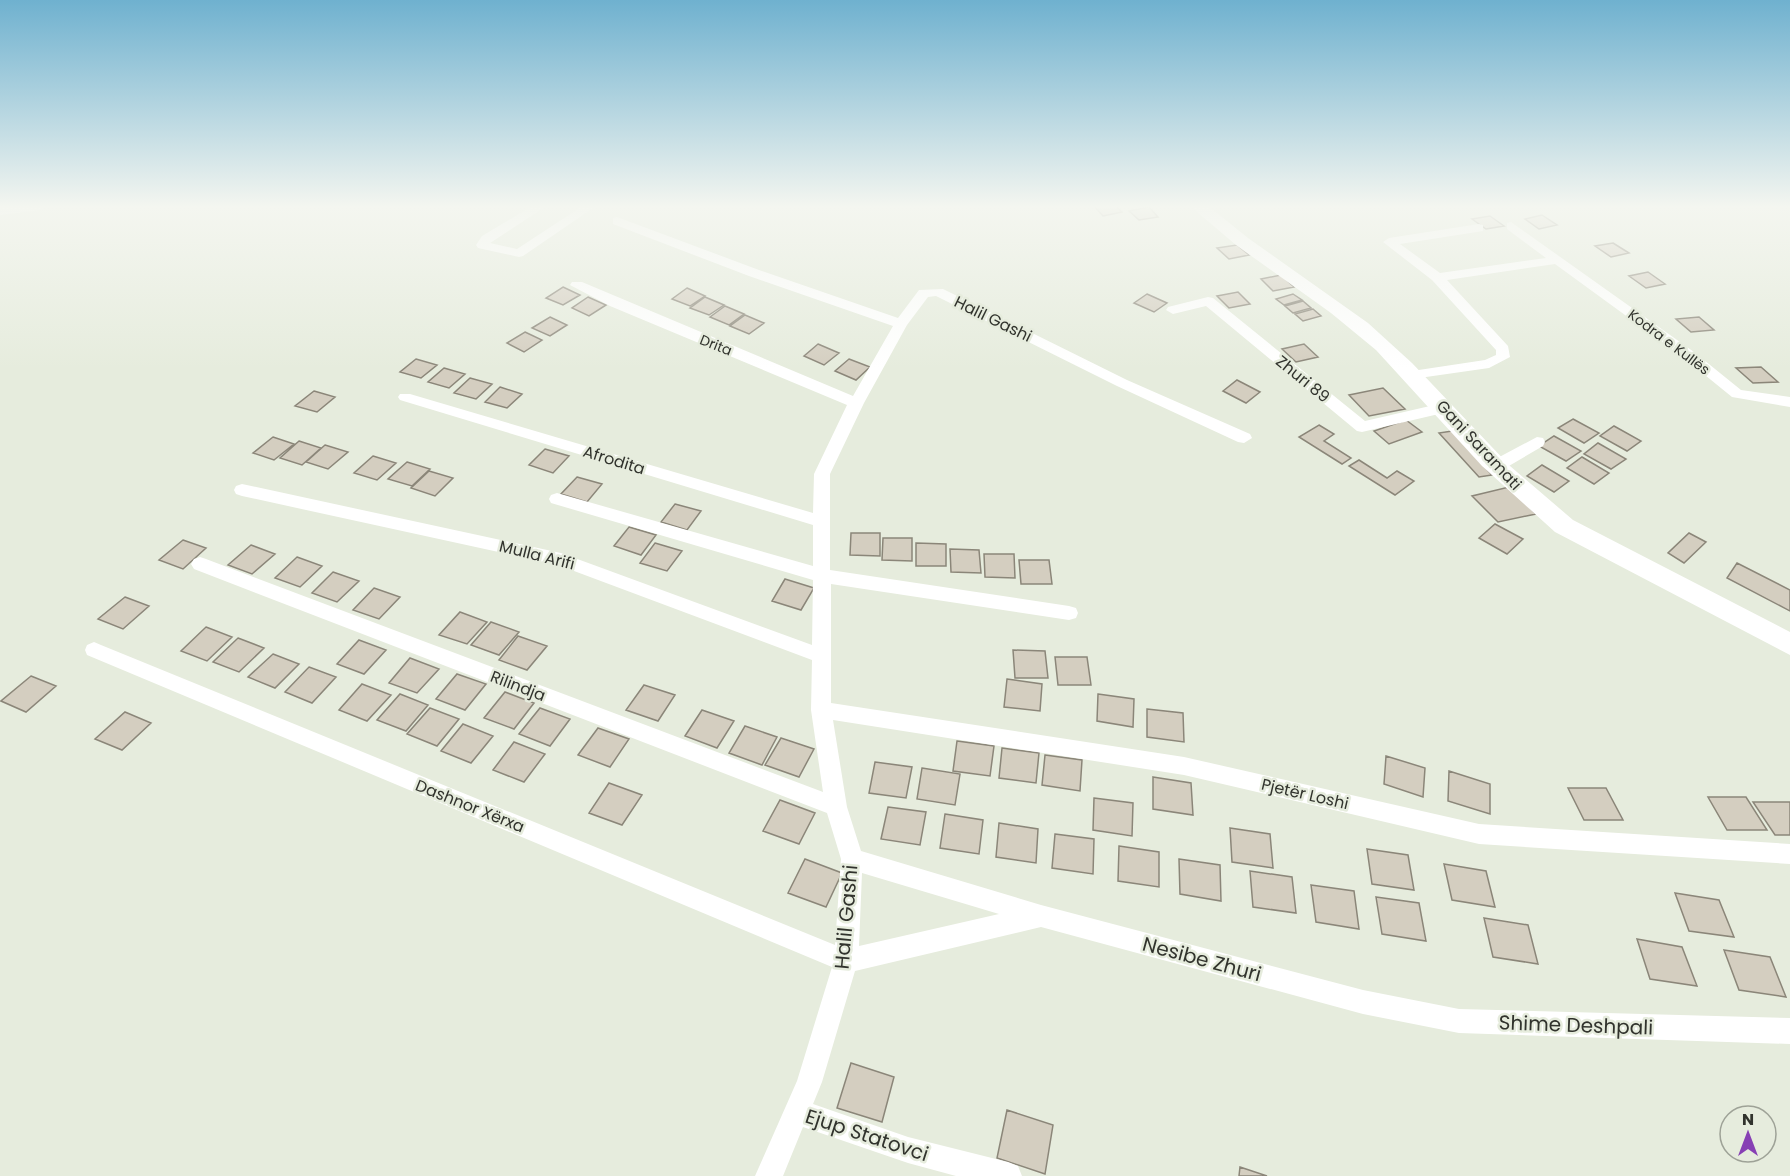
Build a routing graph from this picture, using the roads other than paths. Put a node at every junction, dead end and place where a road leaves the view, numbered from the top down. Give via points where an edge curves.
1 (719, 260) edge
2 (1269, 260) edge
3 (1414, 260) edge
4 (1556, 260) joint
5 (1437, 277) junction
6 (577, 285) dead end
7 (1173, 310) dead end
8 (901, 324) junction
9 (1412, 375) junction
10 (405, 397) dead end
11 (1790, 402) edge
12 (856, 403) junction
13 (1443, 408) junction
14 (1244, 438) dead end
15 (1537, 442) dead end
16 (1496, 466) junction
17 (242, 489) dead end
18 (556, 499) dead end
19 (822, 522) junction
20 (200, 564) dead end
21 (823, 576) junction
22 (1069, 614) dead end
23 (1788, 640) edge
24 (94, 650) dead end
25 (821, 656) junction
26 (821, 710) junction
27 (836, 807) junction
28 (1790, 854) edge
29 (852, 859) junction
30 (1041, 916) junction
31 (846, 961) junction
32 (1363, 1002) joint
33 (1790, 1031) edge
34 (796, 1111) junction
35 (769, 1176) edge
36 (1008, 1176) edge

1 - 8 street
2 - 9 street, Gani Saramati via 1349,316
3 - 5 street
4 - 5 street
4 - 11 street, Kodra e Kullës via 1737,394
5 - 9 street via 1497,340 1503,357 1489,364
6 - 12 street, Drita
7 - 13 street, Zhuri 89 via 1208,301 1362,427
8 - 12 street, Halil Gashi
8 - 14 street, Halil Gashi via 924,293 938,292
9 - 13 street, Gani Saramati
10 - 19 street, Afrodita
12 - 19 street, Halil Gashi via 822,474
13 - 16 street, Gani Saramati
15 - 16 street
16 - 23 street, Gani Saramati via 1564,526
17 - 25 street, Mulla Arifi via 561,559
18 - 21 street
19 - 21 street, Halil Gashi
20 - 27 street, Rilindja
21 - 22 street
21 - 25 street, Halil Gashi
24 - 31 street, Dashnor Xërxa
25 - 26 street, Halil Gashi
26 - 27 street, Halil Gashi
26 - 28 street, Pjetër Loshi via 1184,766 1479,834
27 - 29 street, Halil Gashi
29 - 30 street, Nesibe Zhuri
29 - 31 street, Halil Gashi
30 - 31 street, Nesibe Zhuri
30 - 32 street, Nesibe Zhuri
31 - 34 street, Halil Gashi via 824,1039
32 - 33 street, Shime Deshpali via 1459,1021
34 - 35 street, Halil Gashi
34 - 36 street, Ejup Statovci via 908,1150

